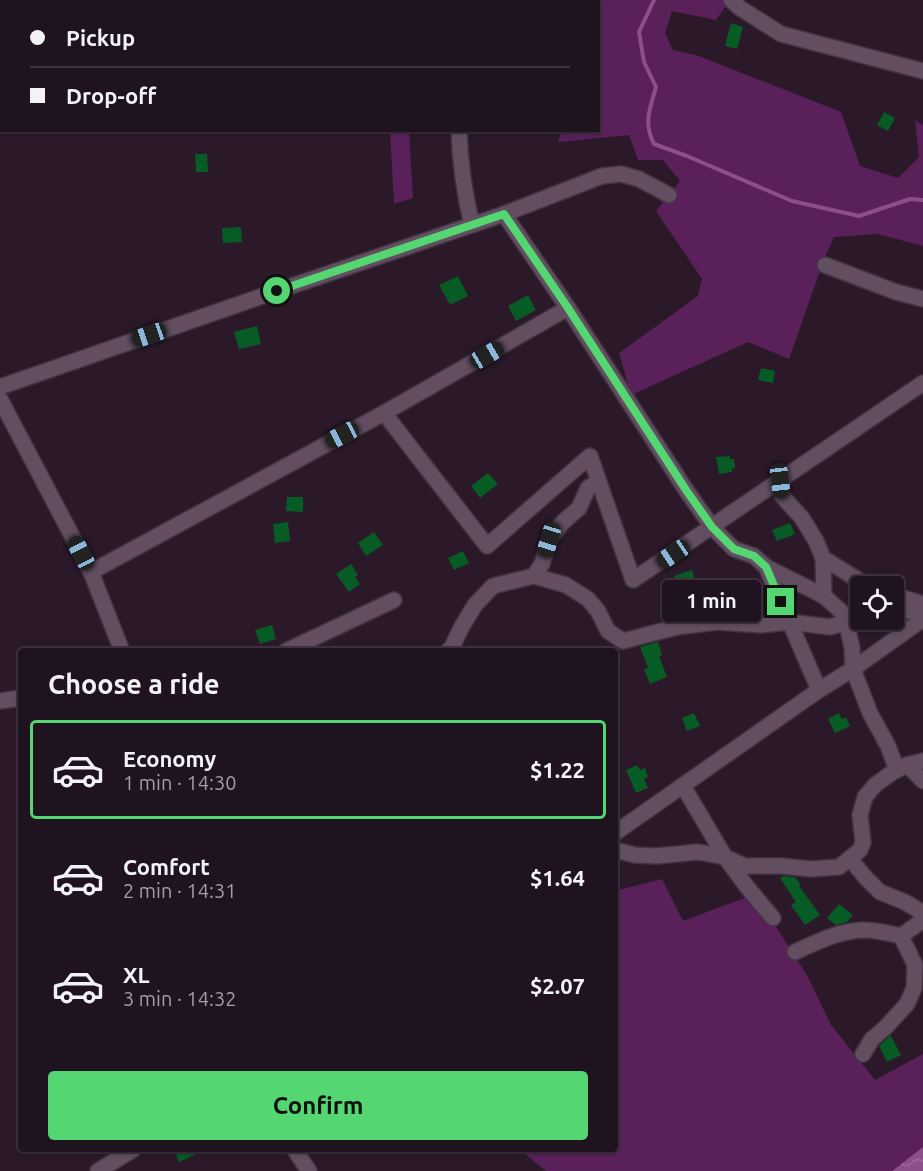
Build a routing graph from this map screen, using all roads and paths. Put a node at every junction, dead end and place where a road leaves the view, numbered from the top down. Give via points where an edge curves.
1 (731, 0) edge
2 (923, 71) edge
3 (459, 132) edge
4 (669, 195) dead end
5 (504, 214) junction
6 (472, 225) junction
7 (825, 265) dead end
8 (923, 299) edge
9 (568, 308) junction
10 (923, 383) edge
11 (0, 387) edge
12 (0, 399) edge
13 (384, 413) junction
14 (780, 481) junction
15 (598, 482) junction
16 (712, 527) junction
17 (823, 558) junction
18 (766, 567) junction
19 (91, 572) junction
20 (534, 576) junction
21 (852, 576) edge
22 (824, 596) junction
23 (904, 598) edge
24 (394, 600) dead end
25 (923, 604) edge
26 (923, 610) edge
27 (904, 611) edge
28 (850, 618) edge
29 (923, 620) edge
30 (850, 621) edge
31 (789, 622) junction
32 (853, 630) edge
33 (121, 648) edge
34 (292, 648) edge
35 (451, 648) edge
36 (853, 669) junction
37 (819, 690) junction
38 (18, 698) edge
39 (0, 701) edge
40 (923, 761) edge
41 (902, 768) junction
42 (923, 781) edge
43 (683, 786) junction
44 (618, 831) edge
45 (618, 851) edge
46 (725, 857) junction
47 (850, 859) junction
48 (923, 913) edge
49 (773, 918) dead end
50 (923, 920) edge
51 (901, 936) junction
52 (795, 952) dead end
53 (863, 1054) dead end
54 (129, 1152) edge
55 (296, 1152) edge
56 (98, 1171) edge
57 (309, 1171) edge

1 - 2 street via 781,34
3 - 6 street via 460,165
4 - 5 street via 639,179 621,174 602,176
5 - 6 street
5 - 9 street
6 - 11 street
7 - 8 street
9 - 13 street
9 - 16 street
10 - 14 street
12 - 19 street
13 - 15 street via 487,546 590,456
13 - 19 street
14 - 16 street
14 - 17 street via 782,496 802,518
15 - 16 street via 633,580
15 - 20 street via 588,488 579,508 549,540
16 - 18 street via 734,549 754,556
17 - 21 street
17 - 22 street
18 - 22 street
18 - 31 street
19 - 33 street
20 - 31 street via 566,585 588,599 608,630 623,641 677,627 717,622
20 - 35 street via 493,586 475,605
22 - 28 street
23 - 25 street
24 - 34 street
26 - 27 street
29 - 36 street
30 - 31 street via 830,627
31 - 37 street
32 - 36 street
36 - 37 street
36 - 41 street via 870,713
37 - 43 street
38 - 39 street
40 - 41 street
41 - 42 street
41 - 47 street via 865,797 860,815 863,842
43 - 44 street
43 - 46 street
45 - 46 street via 656,856 698,852
46 - 47 street via 745,866 811,869 839,867
46 - 49 street
47 - 48 street via 880,892
50 - 51 street
51 - 52 street via 864,930 831,936
51 - 53 street via 915,965 914,988 907,1004 872,1039
54 - 56 street
55 - 57 street

